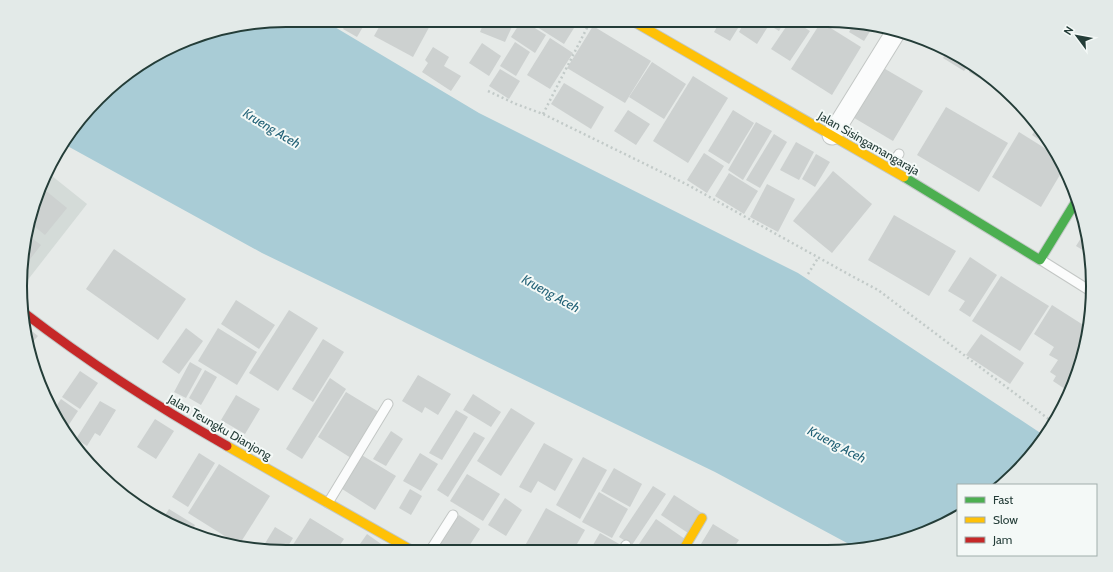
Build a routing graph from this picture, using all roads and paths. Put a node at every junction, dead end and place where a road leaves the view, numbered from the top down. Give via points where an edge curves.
1 (587, 27) edge
2 (643, 27) edge
3 (893, 36) edge
4 (488, 91) dead end
5 (543, 114) junction
6 (832, 135) junction
7 (899, 154) dead end
8 (889, 168) junction
9 (1073, 206) edge
10 (818, 258) junction
11 (1040, 260) junction
12 (808, 274) dead end
13 (1086, 288) edge
14 (29, 317) edge
15 (388, 404) dead end
16 (1049, 419) edge
17 (328, 503) junction
18 (453, 515) dead end
19 (702, 518) dead end
20 (402, 545) edge
21 (434, 545) edge
22 (686, 545) edge

1 - 5 path
2 - 6 street, Jalan Sisingamangaraja
3 - 6 street
4 - 5 path
5 - 10 path via 688,185
6 - 8 street, Jalan Sisingamangaraja
7 - 8 lane
8 - 11 street, Jalan Sisingamangaraja
9 - 11 street
10 - 12 path
10 - 16 path via 878,290
11 - 13 lane, Jalan Sisingamangaraja
14 - 17 street, Jalan Teungku Dianjong via 65,344 178,418
15 - 17 lane
17 - 20 street, Jalan Teungku Dianjong
18 - 21 lane
19 - 22 street

